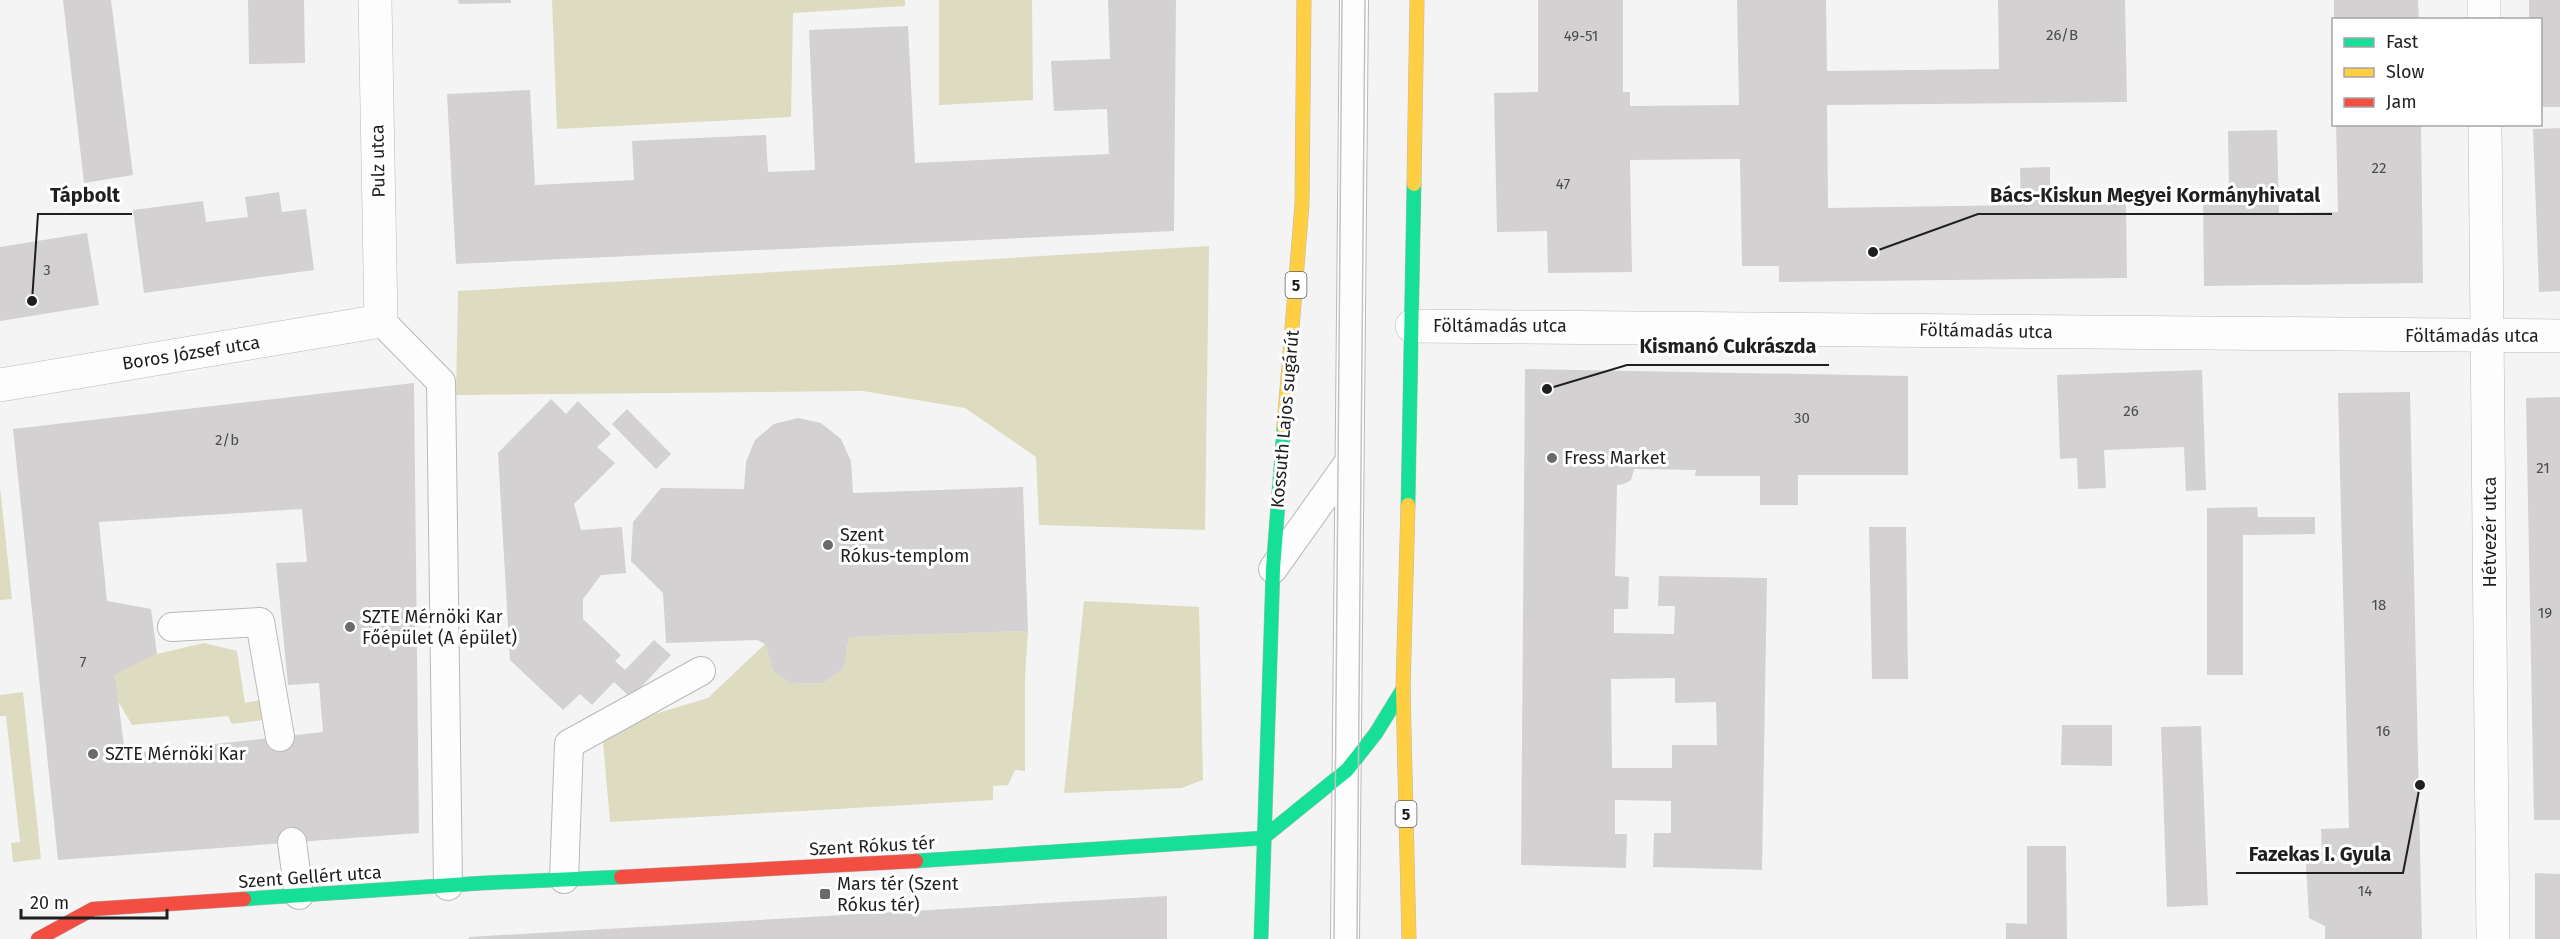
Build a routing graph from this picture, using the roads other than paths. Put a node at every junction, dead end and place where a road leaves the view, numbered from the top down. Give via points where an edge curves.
1 (375, 0) edge
2 (1304, 0) edge
3 (1354, 0) edge
4 (1417, 0) edge
5 (2484, 0) edge
6 (2484, 18) edge
7 (2485, 126) edge
8 (381, 321) junction
9 (1412, 326) junction
10 (2488, 336) junction
11 (2560, 336) edge
12 (0, 385) edge
13 (1349, 462) junction
14 (1273, 570) junction
15 (172, 627) dead end
16 (701, 671) dead end
17 (1403, 689) junction
18 (280, 737) dead end
19 (1347, 770) junction
20 (1263, 838) junction
21 (292, 842) dead end
22 (564, 879) junction
23 (483, 884) joint
24 (448, 886) junction
25 (299, 895) junction
26 (38, 938) edge
27 (1262, 939) edge
28 (1345, 939) edge
29 (1409, 939) edge
30 (2493, 939) edge

1 - 8 street, Pulz utca
2 - 14 main road, Kossuth Lajos sugárút / 5 via 1302,204
3 - 13 lane
4 - 9 main road, 5
5 - 6 street
7 - 10 street, Hétvezér utca
8 - 12 street, Boros József utca
8 - 24 lane via 441,382
9 - 10 street, Föltámadás utca
9 - 17 main road, 5
10 - 11 street, Föltámadás utca
10 - 30 street, Hétvezér utca
13 - 14 lane
13 - 19 lane
14 - 20 main road, Kossuth Lajos sugárút / 5
15 - 18 lane via 260,622
16 - 22 lane via 569,744
17 - 19 main road via 1376,734
17 - 29 main road, 5
19 - 20 main road
19 - 28 lane
20 - 22 main road, Szent Rókus tér via 828,867
20 - 27 main road, Kossuth Lajos sugárút / 5
21 - 25 lane
22 - 23 main road, Szent Rókus tér
23 - 24 main road, Szent Gellért utca
24 - 25 main road, Szent Gellért utca
25 - 26 main road, Szent Gellért utca via 93,909

